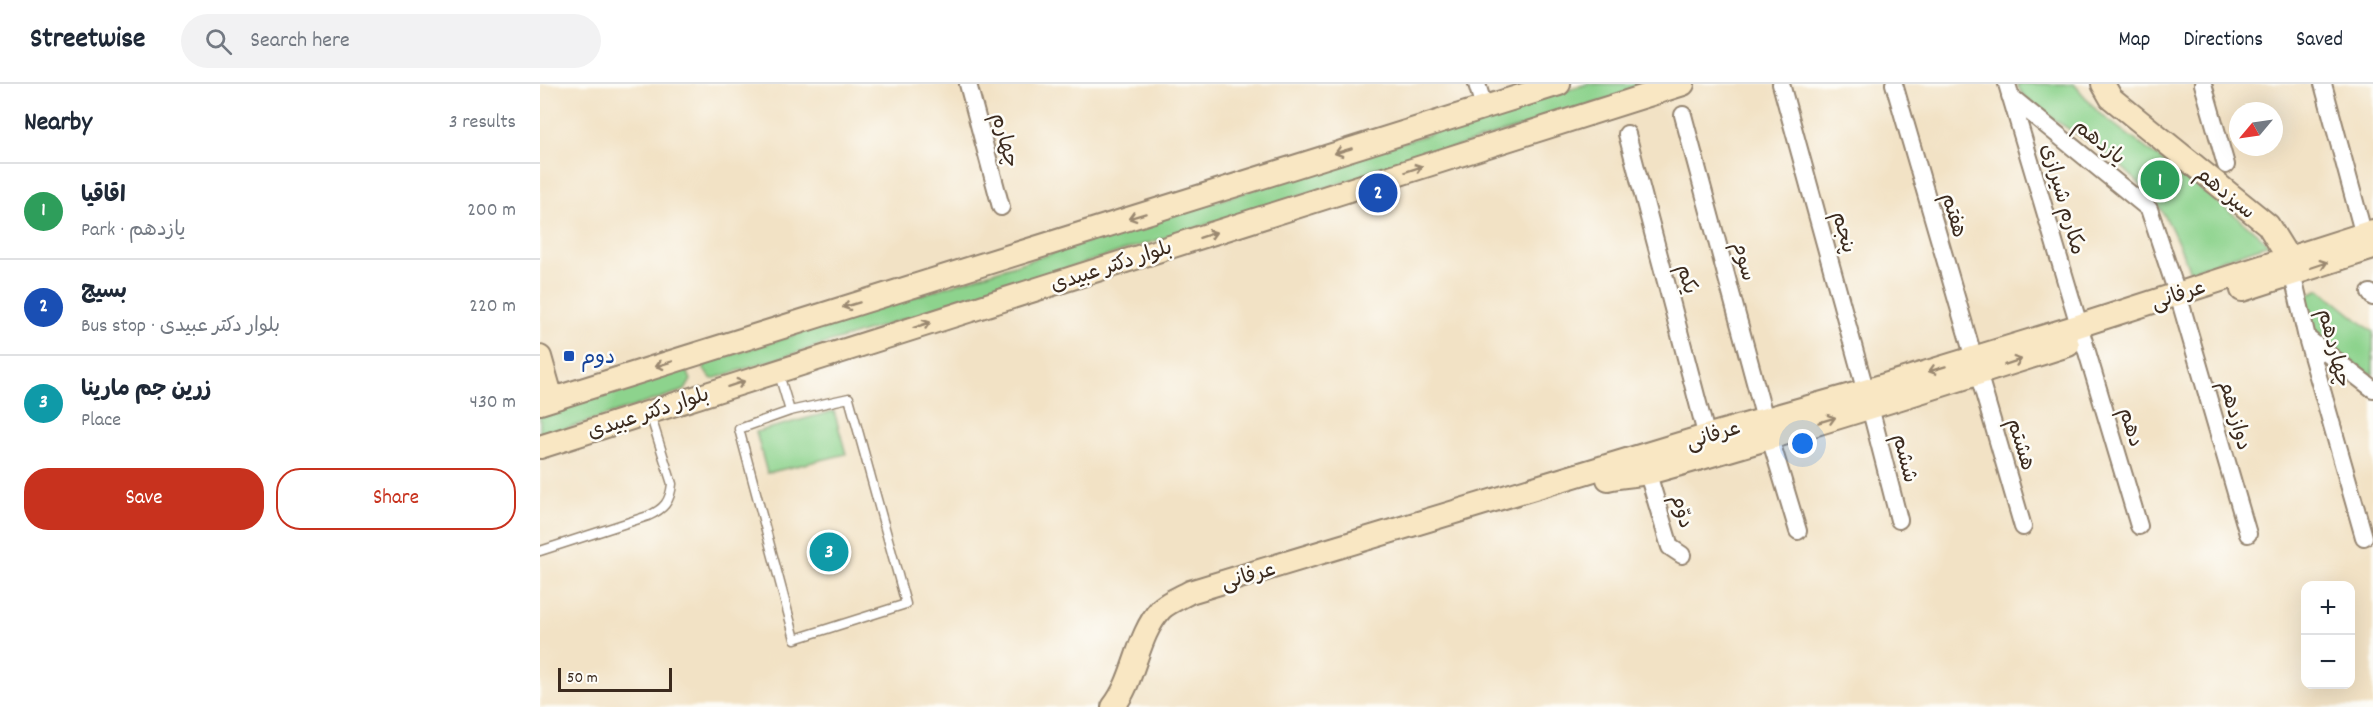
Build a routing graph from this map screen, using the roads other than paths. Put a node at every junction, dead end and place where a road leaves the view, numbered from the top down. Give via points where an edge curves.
1 (968, 84) edge
2 (1478, 84) edge
3 (1559, 84) edge
4 (1683, 84) edge
5 (1781, 84) edge
6 (1894, 84) edge
7 (2103, 84) edge
8 (2203, 84) edge
9 (2323, 84) edge
10 (2009, 90) edge
11 (1484, 107) junction
12 (1683, 115) dead end
13 (1627, 134) dead end
14 (2226, 165) dead end
15 (1001, 207) dead end
16 (2369, 241) edge
17 (2291, 266) junction
18 (2180, 301) junction
19 (2081, 333) junction
20 (2307, 338) junction
21 (540, 357) edge
22 (1975, 366) junction
23 (778, 371) junction
24 (2373, 389) edge
25 (1868, 399) junction
26 (546, 401) edge
27 (790, 411) junction
28 (649, 412) junction
29 (1767, 428) junction
30 (1709, 445) junction
31 (540, 447) edge
32 (1645, 465) junction
33 (1899, 520) dead end
34 (2139, 526) dead end
35 (2023, 527) dead end
36 (1798, 531) dead end
37 (2248, 534) dead end
38 (2364, 537) dead end
39 (540, 551) edge
40 (1682, 555) dead end
41 (1113, 707) edge
42 (1127, 707) edge

1 - 15 street, چهارم
2 - 11 street
3 - 11 street, بلوار دکتر عبیدی
23 -> 4 street, بلوار دکتر عبیدی
5 - 25 street, پنجم
6 - 22 street, هفتم
7 - 17 street, سیزدهم via 2111,98 2268,225
8 - 14 street
9 - 16 street
10 - 18 street, یازدهم via 2149,209
10 - 19 street, مکارم شیرازی
11 -> 26 street, بلوار دکتر عبیدی
12 - 29 street, سوم
13 - 30 street, یکم
16 - 17 street, عرفانی
17 - 18 street, عرفانی
17 - 20 street, چهاردهم
18 - 19 street, عرفانی
18 - 37 street, دوازدهم
19 - 22 street, عرفانی
19 - 34 street, دهم
20 - 24 street
20 - 38 street, چهاردهم
21 - 26 street
22 - 25 street, عرفانی
22 - 35 street, هشتم
23 - 27 lane
28 -> 23 street, بلوار دکتر عبیدی
25 - 29 street, عرفانی
25 - 33 street, ششم
27 - 27 lane via 739,429 795,639 906,604 849,398
28 - 31 street, بلوار دکتر عبیدی
28 - 39 lane via 672,484 666,505 648,516
29 - 30 street, عرفانی
29 - 36 street
30 - 32 street, عرفانی
32 - 40 street, دوّم via 1670,547
32 - 41 street, عرفانی via 1190,592 1162,608 1144,634
32 - 42 street, عرفانی via 1622,475 1182,603 1160,619 1147,642 1137,690

